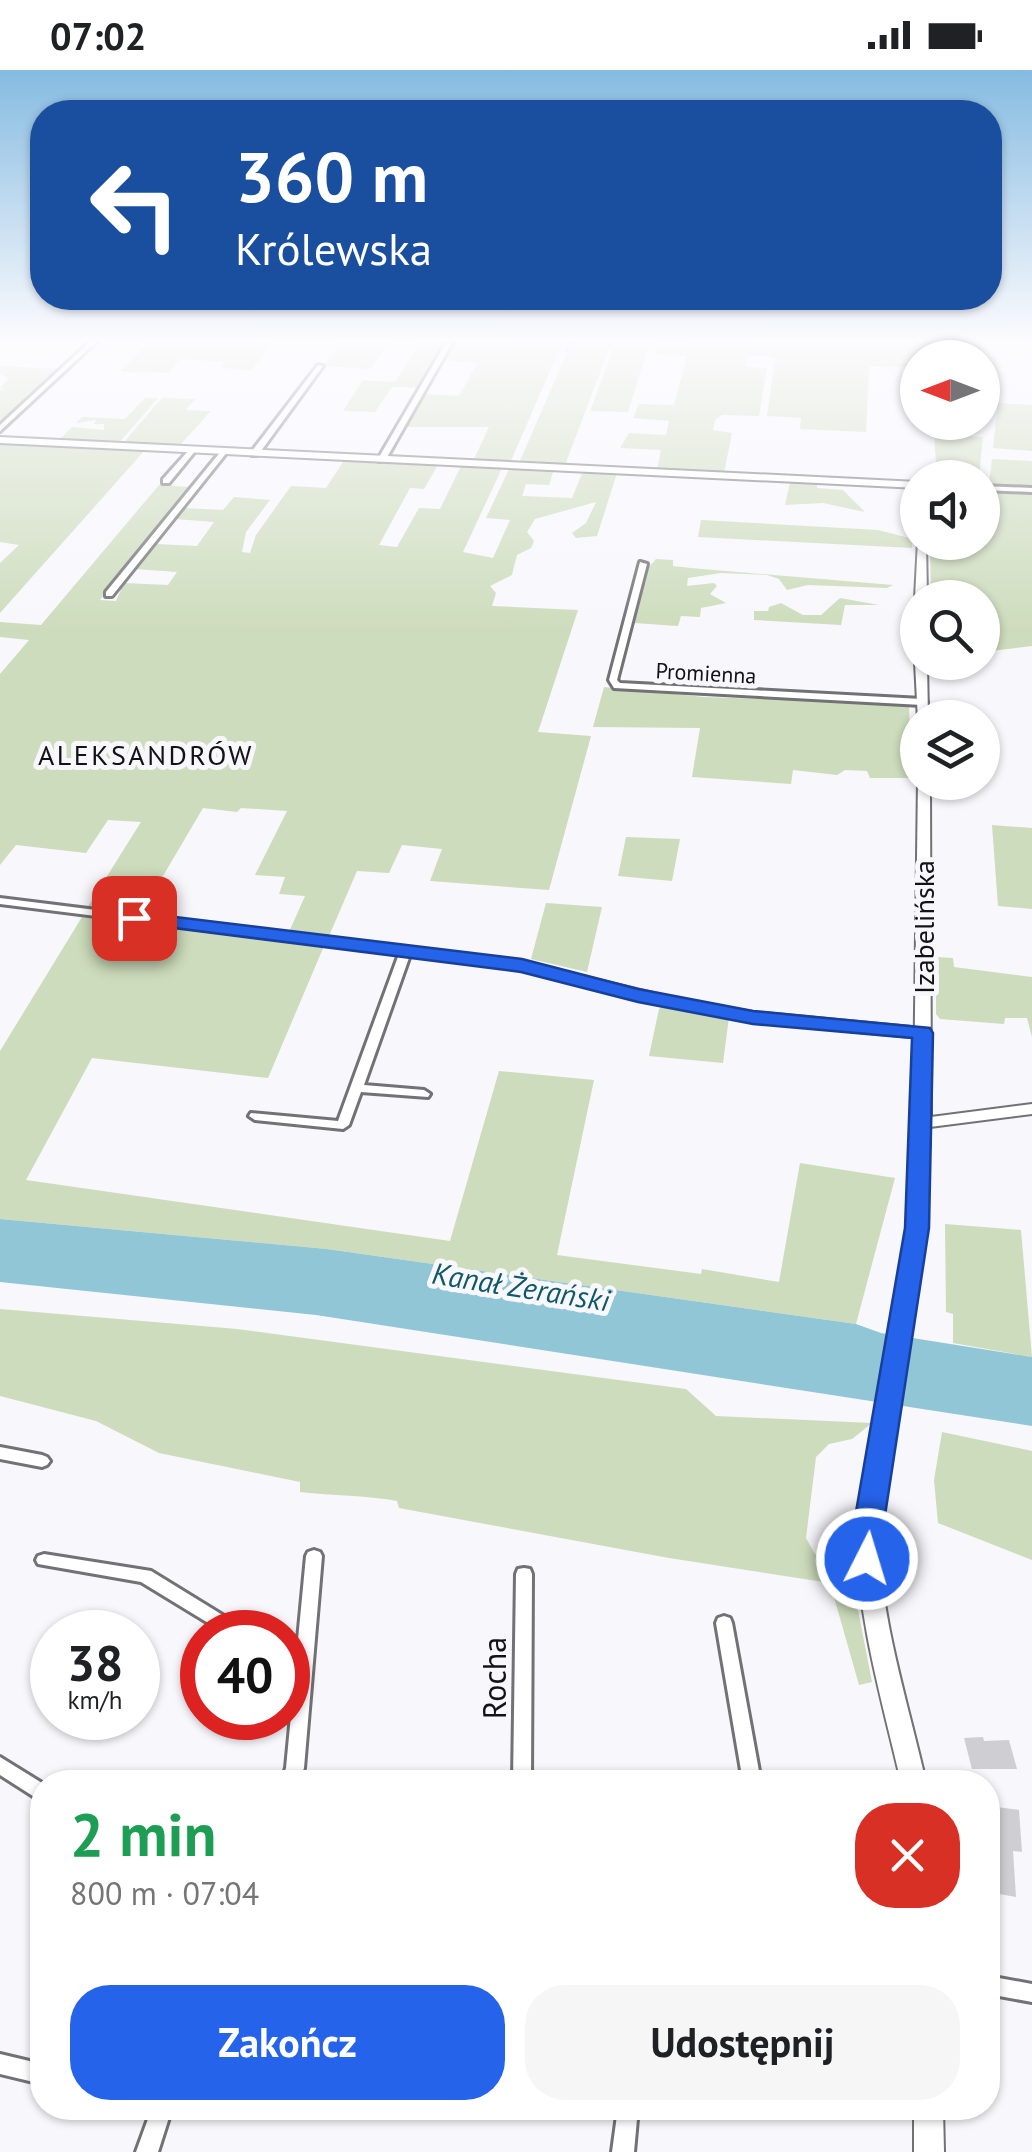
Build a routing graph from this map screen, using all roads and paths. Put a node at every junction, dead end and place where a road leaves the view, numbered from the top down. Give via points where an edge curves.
1 (265, 438) edge
2 (394, 438) edge
3 (0, 440) edge
4 (192, 450) junction
5 (224, 451) junction
6 (254, 453) junction
7 (382, 459) junction
8 (166, 481) dead end
9 (900, 484) edge
10 (1000, 489) edge
11 (1032, 490) edge
12 (643, 564) dead end
13 (109, 594) dead end
14 (900, 701) edge
15 (922, 800) edge
16 (0, 901) edge
17 (406, 950) junction
18 (922, 1033) junction
19 (356, 1088) junction
20 (424, 1094) dead end
21 (1032, 1110) edge
22 (254, 1116) dead end
23 (922, 1123) junction
24 (0, 1453) edge
25 (42, 1461) dead end
26 (314, 1556) dead end
27 (44, 1560) dead end
28 (524, 1574) dead end
29 (201, 1610) edge
30 (310, 1610) edge
31 (724, 1623) dead end
32 (298, 1740) edge
33 (0, 1765) edge
34 (294, 1770) edge
35 (522, 1770) edge
36 (750, 1770) edge
37 (910, 1770) edge
38 (30, 1784) edge
39 (1000, 1987) edge
40 (1032, 1993) edge
41 (0, 2064) edge
42 (30, 2071) edge
43 (158, 2120) edge
44 (626, 2120) edge
45 (929, 2120) edge
46 (147, 2152) edge
47 (622, 2152) edge
48 (929, 2152) edge

1 - 6 street
2 - 7 street
3 - 4 street
4 - 5 street
4 - 8 street
5 - 6 street
5 - 13 street
6 - 7 street
7 - 9 street
10 - 11 street
12 - 14 street, Promienna via 616,686
15 - 18 street, Izabelińska
16 - 17 street
17 - 18 street via 531,967 753,1017
17 - 19 street
18 - 23 street, Izabelińska
19 - 20 street
19 - 22 street via 342,1124
21 - 23 street
23 - 37 street, Izabelińska via 906,1311 867,1535 876,1643
24 - 25 street
26 - 30 street
27 - 29 street via 146,1576
28 - 35 street, Rocha
31 - 36 street
32 - 34 street
33 - 38 street
39 - 40 street
41 - 42 street
43 - 46 street
44 - 47 street
45 - 48 street

